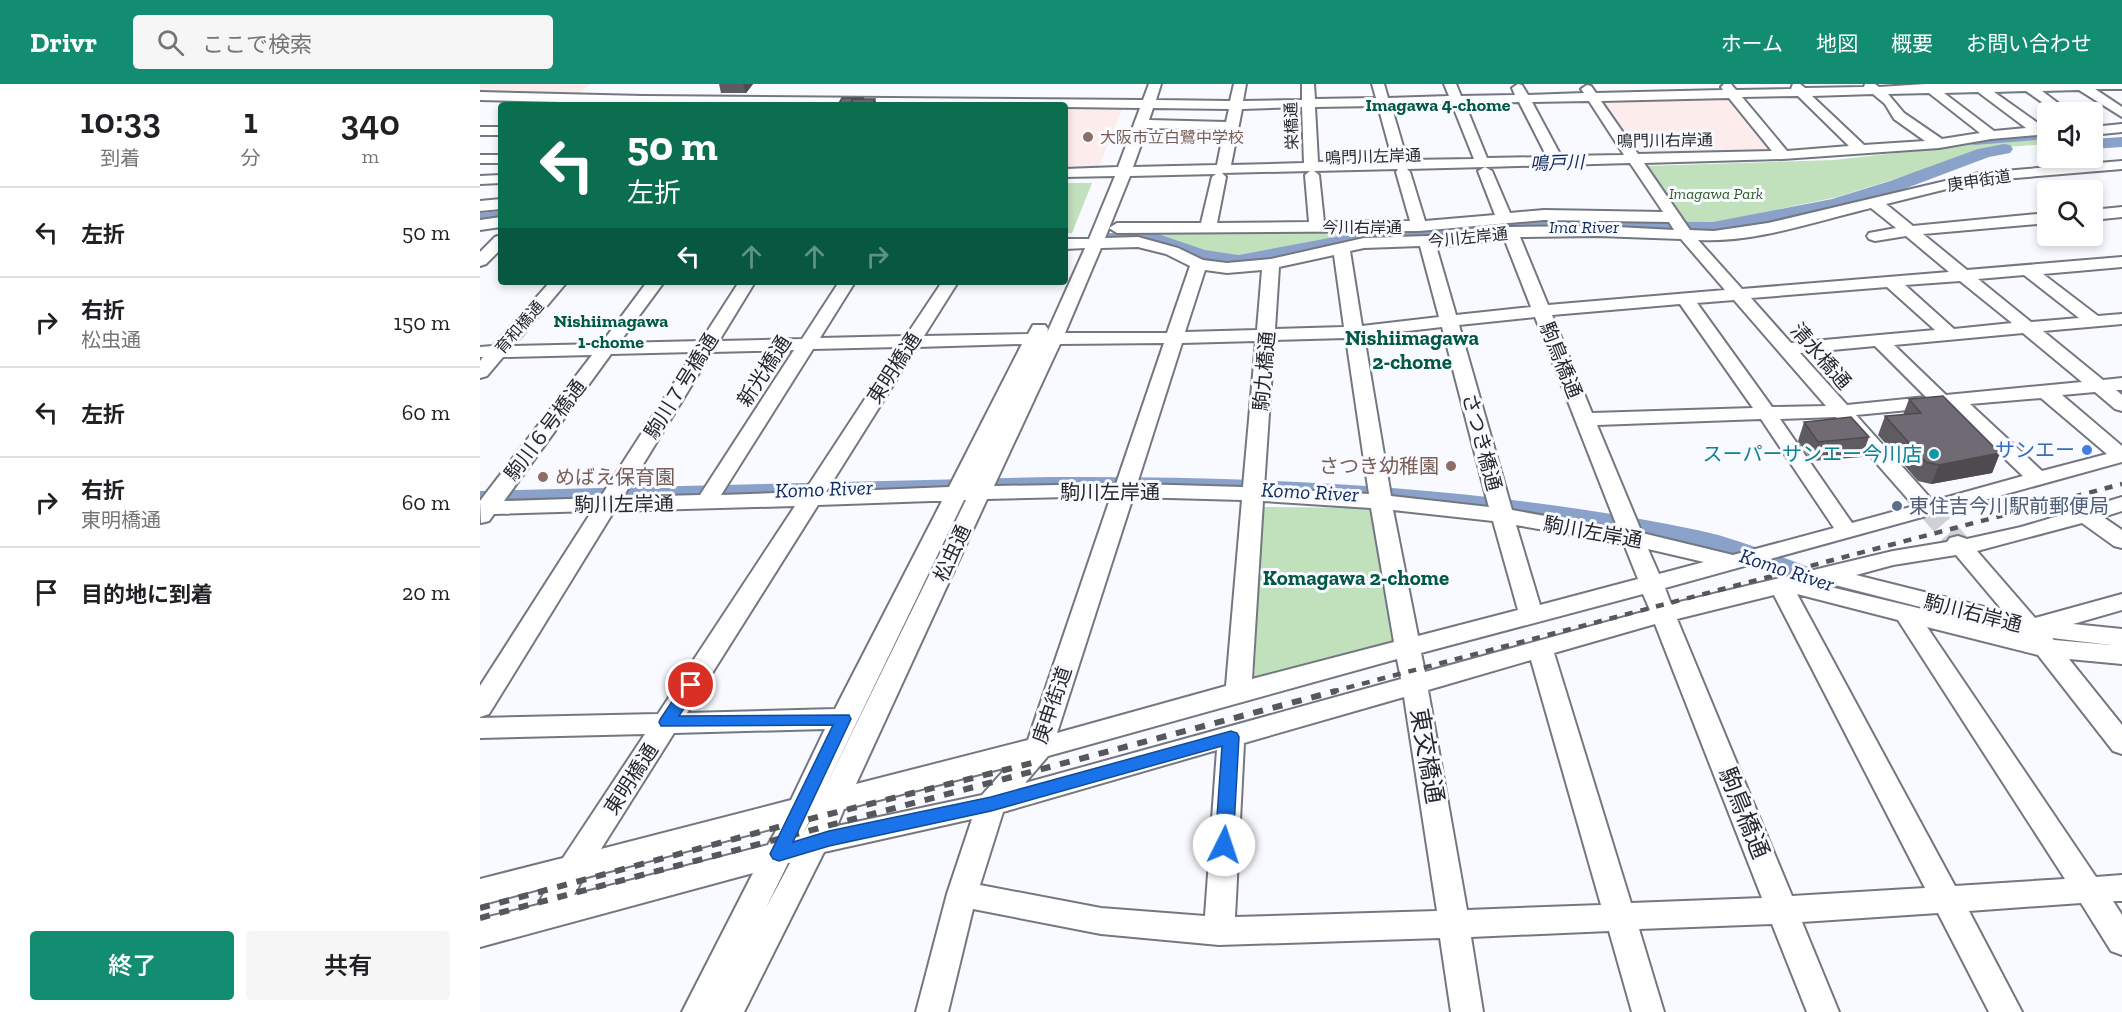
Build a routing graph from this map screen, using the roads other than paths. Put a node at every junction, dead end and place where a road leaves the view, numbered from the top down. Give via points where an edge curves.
1 (594, 84) edge
2 (659, 84) edge
3 (722, 84) edge
4 (1143, 84) edge
5 (1155, 84) edge
6 (1240, 84) edge
7 (1308, 84) edge
8 (1378, 84) edge
9 (1450, 84) edge
10 (1516, 84) edge
11 (1584, 84) edge
12 (2080, 85) edge
13 (2122, 85) edge
14 (1978, 86) edge
15 (2027, 86) edge
16 (1929, 87) edge
17 (1797, 88) edge
18 (1871, 88) edge
19 (1728, 89) edge
20 (791, 91) dead end
21 (482, 97) edge
22 (578, 98) junction
23 (1593, 98) junction
24 (856, 99) edge
25 (924, 99) edge
26 (1524, 99) junction
27 (708, 100) junction
28 (1457, 100) junction
29 (1383, 101) junction
30 (640, 102) edge
31 (755, 102) edge
32 (780, 102) edge
33 (798, 102) edge
34 (1143, 102) junction
35 (2050, 102) edge
36 (1307, 103) junction
37 (1235, 105) junction
38 (2122, 113) edge
39 (1231, 126) junction
40 (2037, 126) edge
41 (2122, 128) edge
42 (2103, 130) edge
43 (498, 131) edge
44 (1139, 131) junction
45 (2037, 131) edge
46 (480, 132) edge
47 (1991, 135) junction
48 (1189, 139) dead end
49 (1938, 144) junction
50 (1860, 149) junction
51 (1783, 156) junction
52 (480, 159) edge
53 (498, 159) edge
54 (1556, 161) junction
55 (1636, 163) junction
56 (2122, 165) edge
57 (1483, 167) junction
58 (1402, 168) junction
59 (1311, 171) junction
60 (1068, 173) edge
61 (1221, 173) junction
62 (1116, 176) junction
63 (498, 179) edge
64 (480, 180) edge
65 (1874, 202) junction
66 (498, 204) edge
67 (480, 206) edge
68 (2122, 212) edge
69 (2103, 214) edge
70 (2037, 219) edge
71 (498, 222) edge
72 (480, 225) edge
73 (1507, 225) junction
74 (1208, 227) junction
75 (1317, 227) junction
76 (1679, 228) junction
77 (1910, 230) junction
78 (1423, 234) junction
79 (1092, 236) junction
80 (1875, 236) dead end
81 (498, 243) edge
82 (1068, 243) edge
83 (1341, 248) junction
84 (480, 261) edge
85 (2122, 262) edge
86 (1199, 264) junction
87 (1271, 264) junction
88 (2028, 270) junction
89 (1068, 272) edge
90 (1966, 275) junction
91 (1891, 282) junction
92 (556, 285) edge
93 (654, 285) edge
94 (745, 285) edge
95 (846, 285) edge
96 (948, 285) edge
97 (1062, 285) edge
98 (1737, 294) junction
99 (1684, 299) junction
100 (1541, 311) junction
101 (2122, 319) edge
102 (1448, 321) junction
103 (2094, 321) junction
104 (2028, 327) junction
105 (1354, 332) junction
106 (1950, 334) junction
107 (1267, 336) junction
108 (1043, 338) junction
109 (1177, 338) junction
110 (1879, 340) junction
111 (911, 341) junction
112 (808, 344) junction
113 (706, 346) junction
114 (607, 348) junction
115 (1785, 349) junction
116 (489, 351) edge
117 (480, 372) edge
118 (2122, 384) edge
119 (2099, 386) junction
120 (2045, 391) junction
121 (1948, 401) junction
122 (2122, 405) edge
123 (1840, 411) junction
124 (1767, 414) junction
125 (1584, 419) junction
126 (2122, 456) edge
127 (2038, 479) junction
128 (1127, 482) junction
129 (1254, 487) junction
130 (970, 488) junction
131 (814, 493) junction
132 (711, 495) junction
133 (1380, 496) junction
134 (611, 498) junction
135 (2122, 504) edge
136 (487, 506) edge
137 (1928, 508) junction
138 (1500, 510) junction
139 (2086, 515) junction
140 (1630, 531) junction
141 (1847, 531) junction
142 (2122, 540) edge
143 (1960, 545) junction
144 (1748, 558) junction
145 (1825, 575) junction
146 (1793, 583) junction
147 (1651, 584) junction
148 (2122, 602) edge
149 (1663, 614) junction
150 (1907, 615) junction
151 (1532, 616) junction
152 (2038, 637) junction
153 (2122, 638) edge
154 (1407, 649) junction
155 (1541, 650) junction
156 (2122, 655) edge
157 (1414, 684) junction
158 (1238, 692) junction
159 (480, 707) edge
160 (843, 719) junction
161 (667, 722) junction
162 (480, 728) edge
163 (1231, 737) junction
164 (2122, 744) edge
165 (1039, 748) junction
166 (836, 800) junction
167 (991, 804) junction
168 (801, 809) junction
169 (813, 843) junction
170 (779, 854) junction
171 (573, 868) junction
172 (2122, 888) edge
173 (480, 891) edge
174 (2088, 891) junction
175 (962, 894) junction
176 (1945, 898) junction
177 (1784, 910) junction
178 (549, 913) junction
179 (1621, 916) junction
180 (1454, 923) junction
181 (1219, 931) junction
182 (480, 933) edge
183 (2122, 941) edge
184 (698, 1012) edge
185 (727, 1012) edge
186 (932, 1012) edge
187 (1467, 1012) edge
188 (1648, 1012) edge
189 (1823, 1012) edge
190 (2006, 1012) edge

1 - 22 street
2 - 30 street
3 - 27 street
4 - 34 street, 松虫通
5 - 34 street, 松虫通
6 - 37 street
7 - 36 street, 栄橋通
8 - 29 street, さつき橋通
9 - 28 street, 駒鳥橋通
10 - 26 street
11 - 23 street, 清水橋通
12 - 13 street
12 - 15 street
12 - 38 street
14 - 15 street
14 - 16 street
14 - 40 street
15 - 35 street
16 - 18 street
16 - 47 street
17 - 18 street
17 - 19 street
17 - 50 street
18 - 49 street via 1890,102 1899,116
19 - 23 street
19 - 51 street
20 - 32 street
21 - 22 street
22 - 30 street
23 - 26 street
23 - 55 street, 清水橋通
24 - 25 street
24 - 33 street
25 - 34 street via 1052,97
26 - 28 street
26 - 54 street
27 - 30 street
27 - 31 street
28 - 29 street
28 - 57 street, 駒鳥橋通
29 - 36 street
29 - 58 street, さつき橋通
34 - 37 street
34 - 44 street, 松虫通
34 - 62 street, 松虫通
36 - 37 street
36 - 59 street, 栄橋通
37 - 39 street
39 - 44 street
39 - 61 street
41 - 42 street
43 - 46 street
44 - 48 street
44 - 62 street, 松虫通
45 - 47 street, 鳴門川右岸通
47 - 49 street, 鳴門川右岸通
49 - 50 street, 鳴門川右岸通
50 - 51 street, 鳴門川右岸通
51 - 55 street, 鳴門川右岸通
52 - 53 street
54 - 55 street, 鳴門川右岸通
54 - 57 street, 鳴門川右岸通
55 - 57 street, 鳴門川左岸通
55 - 76 street, 清水橋通
56 - 65 street, 庚申街道 via 1979,177
57 - 58 street, 鳴門川左岸通
57 - 73 street, 駒鳥橋通
58 - 59 street, 鳴門川左岸通
58 - 78 street, さつき橋通
59 - 61 street, 鳴門川左岸通
59 - 75 street, 栄橋通
60 - 62 street
61 - 62 street, 鳴門川左岸通
61 - 74 street
62 - 79 street, 松虫通
63 - 64 street
65 - 76 street, 今川左岸通 via 1735,234
65 - 77 street
66 - 67 street
68 - 69 street
70 - 77 street
71 - 72 street
73 - 76 street, 今川左岸通 via 1598,231
73 - 76 street via 1544,215
73 - 78 street, 今川左岸通 via 1460,240
73 - 100 street, 駒鳥橋通
74 - 75 street, 今川右岸通
74 - 79 street, 今川右岸通
75 - 78 street, 今川右岸通
76 - 98 street, 清水橋通
77 - 80 street
77 - 90 street
78 - 83 street, 今川左岸通
78 - 102 street, さつき橋通
79 - 82 street, 今川左岸通
79 - 86 street, 今川左岸通 via 1172,250
79 - 89 street, 松虫通
79 - 108 street, 松虫通
81 - 84 street
83 - 87 street, 今川左岸通
83 - 105 street, 東交橋通
85 - 88 street
86 - 87 street, 今川左岸通 via 1227,268
86 - 109 street, 庚申街道
87 - 107 street, 駒九橋通
88 - 90 street
88 - 103 street
90 - 91 street
90 - 104 street
91 - 98 street
91 - 106 street
92 - 116 street, 育和橋通
93 - 114 street, 駒川６号橋通
94 - 113 street, 駒川７号橋通
95 - 112 street, 新光橋通
96 - 111 street, 東明橋通
97 - 108 street, 松虫通
98 - 99 street
98 - 115 street, 清水橋通
99 - 100 street
99 - 124 street
100 - 102 street
100 - 125 street, 駒鳥橋通
101 - 103 street
102 - 105 street
102 - 138 street, さつき橋通
103 - 104 street
104 - 106 street
104 - 119 street
105 - 107 street
105 - 133 street, 東交橋通
106 - 110 street
107 - 109 street
107 - 129 street, 駒九橋通
108 - 109 street
108 - 111 street
108 - 130 street, 松虫通
109 - 128 street, 庚申街道
110 - 115 street
110 - 121 street
111 - 112 street
111 - 131 street, 東明橋通
112 - 113 street
112 - 132 street, 新光橋通
113 - 114 street
113 - 134 street, 駒川７号橋通
114 - 116 street
114 - 136 street, 駒川６号橋通
115 - 123 street, 清水橋通
116 - 117 street, 育和橋通
118 - 119 street
119 - 120 street
119 - 122 street
120 - 121 street
120 - 126 street
121 - 123 street
121 - 127 street
123 - 124 street
123 - 137 street, 清水橋通
124 - 125 street
124 - 141 street
125 - 140 street, 駒鳥橋通
126 - 127 street
127 - 137 street
128 - 129 street, 駒川左岸通
128 - 130 street, 駒川左岸通
128 - 165 street, 庚申街道
129 - 133 street, 駒川左岸通
129 - 158 street, 駒九橋通
130 - 131 street, 駒川左岸通
130 - 160 street, 松虫通
130 - 166 street, 松虫通
131 - 132 street, 駒川左岸通
131 - 161 street, 東明橋通
132 - 134 street, 駒川左岸通
133 - 138 street, 駒川左岸通
133 - 154 street, 東交橋通
134 - 136 street, 駒川左岸通
134 - 159 street, 駒川７号橋通
135 - 139 street
137 - 141 street
138 - 140 street, 駒川左岸通
138 - 151 street, さつき橋通
139 - 142 street
139 - 143 street
140 - 144 street, 駒川左岸通
140 - 147 street, 駒鳥橋通
141 - 144 street
143 - 145 street
143 - 152 street
144 - 147 street
145 - 146 street
145 - 152 street, 駒川右岸通
146 - 149 street
146 - 150 street
146 - 176 street
147 - 149 street, 駒鳥橋通
147 - 151 street
148 - 152 street
149 - 155 street
149 - 177 street, 駒鳥橋通
150 - 152 street
150 - 174 street
151 - 154 street
152 - 153 street, 駒川右岸通
152 - 156 street
152 - 164 street
154 - 157 street, 東交橋通
154 - 158 street
155 - 157 street
155 - 179 street
157 - 163 street
157 - 180 street, 東交橋通
158 - 165 street
160 - 161 street
160 - 168 street, 松虫通
161 - 162 street
161 - 171 street, 東明橋通
163 - 167 street
163 - 181 street
165 - 166 street
165 - 167 street, 庚申街道
166 - 168 street
166 - 169 street, 松虫通
167 - 169 street
167 - 175 street, 庚申街道
168 - 170 street, 松虫通
168 - 171 street
169 - 170 street
169 - 185 street, 松虫通
170 - 178 street
170 - 184 street, 松虫通
171 - 173 street
171 - 178 street, 東明橋通
172 - 174 street
174 - 176 street
174 - 183 street
175 - 181 street via 1101,921
175 - 186 street, 庚申街道
176 - 177 street
176 - 190 street
177 - 179 street
177 - 189 street, 駒鳥橋通
178 - 182 street
179 - 180 street
179 - 188 street
180 - 181 street
180 - 187 street, 東交橋通

